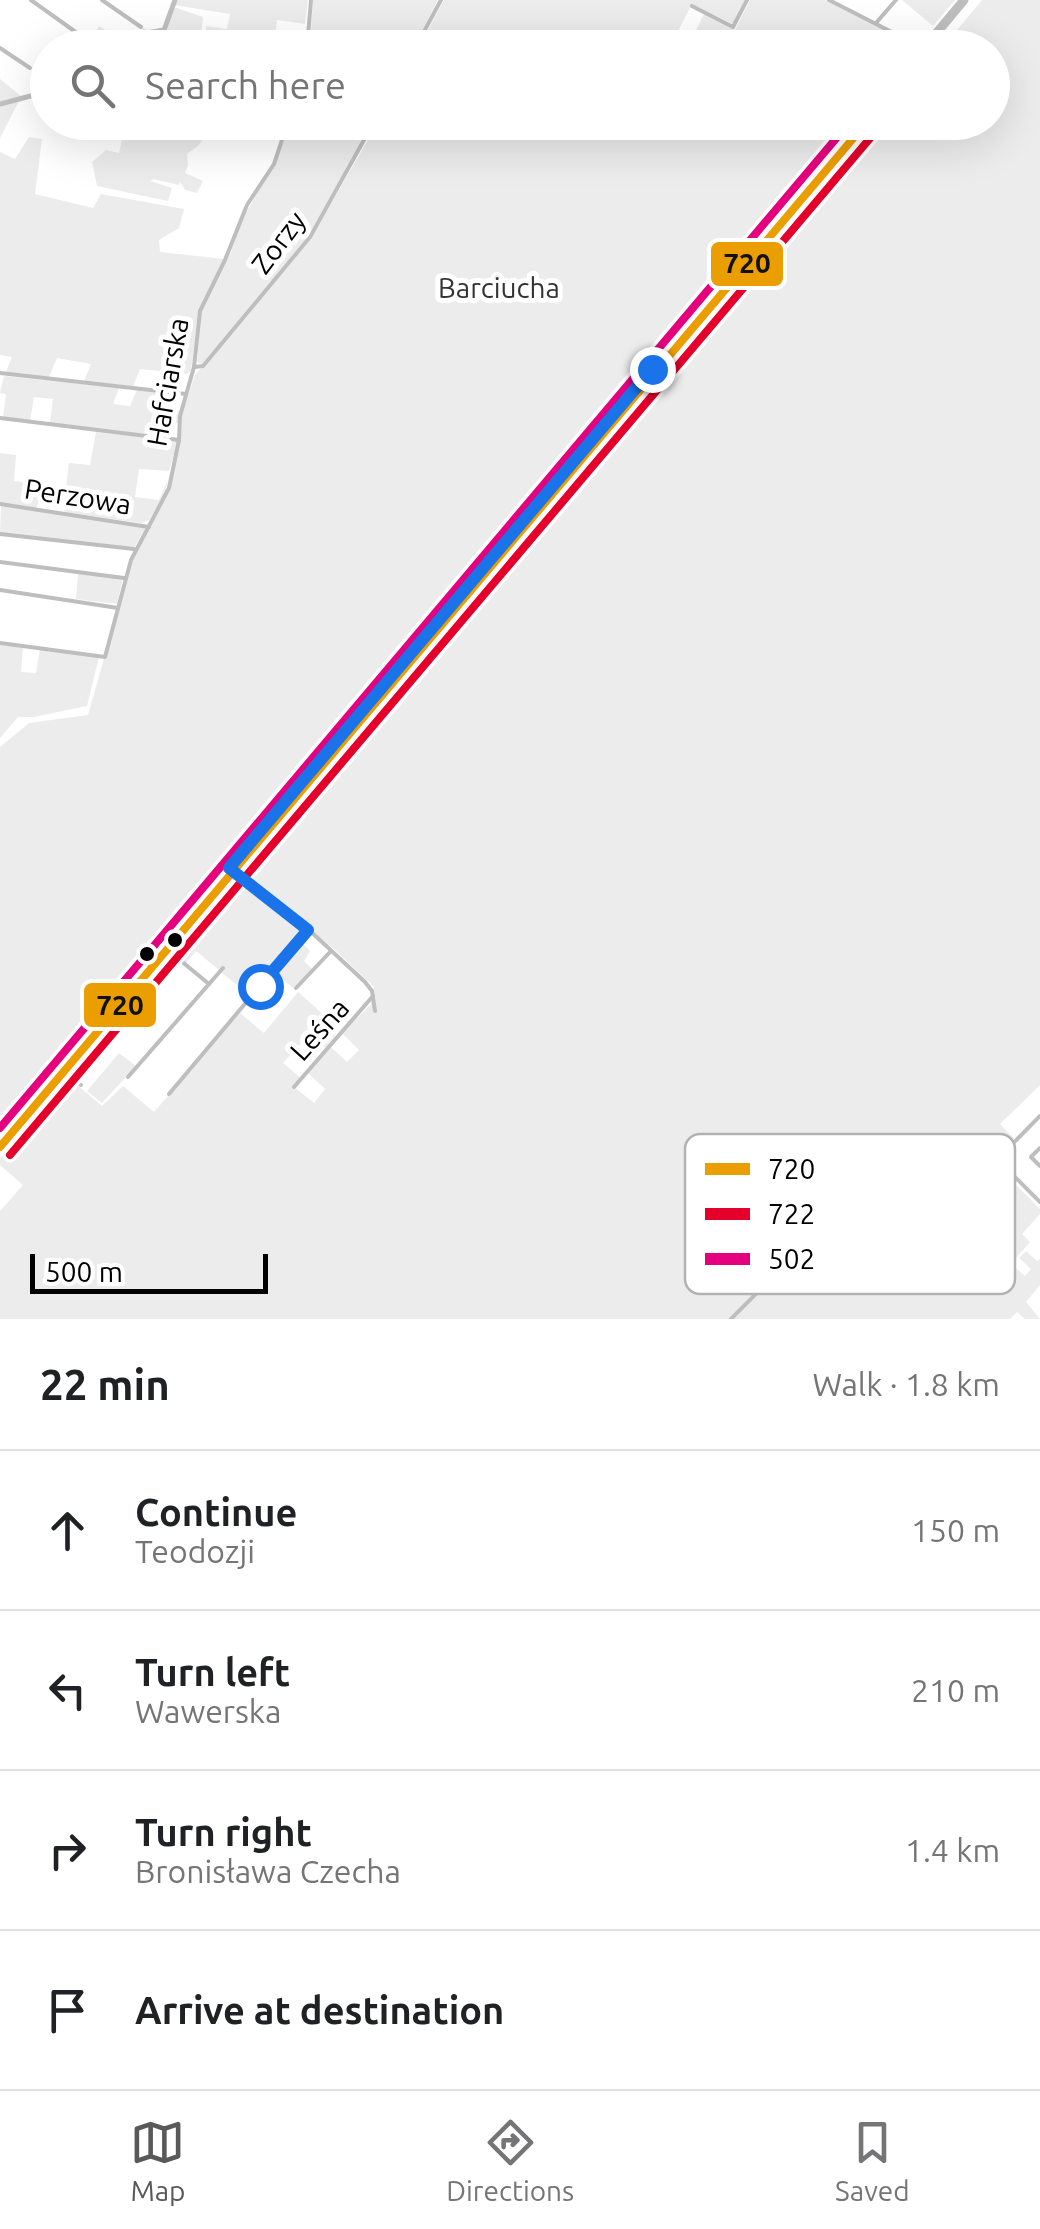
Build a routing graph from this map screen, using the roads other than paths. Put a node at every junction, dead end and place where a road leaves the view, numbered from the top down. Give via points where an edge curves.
1 (31, 0) edge
2 (102, 0) edge
3 (311, 0) edge
4 (440, 0) edge
5 (747, 0) edge
6 (830, 0) edge
7 (896, 0) edge
8 (968, 0) edge
9 (692, 6) dead end
10 (876, 24) junction
11 (142, 27) dead end
12 (73, 30) edge
13 (308, 30) edge
14 (424, 30) edge
15 (888, 30) edge
16 (942, 30) edge
17 (0, 48) edge
18 (30, 68) dead end
19 (282, 140) edge
20 (364, 140) edge
21 (849, 140) edge
22 (194, 367) junction
23 (0, 374) edge
24 (186, 394) junction
25 (0, 418) edge
26 (179, 440) junction
27 (0, 504) edge
28 (149, 526) junction
29 (0, 534) edge
30 (136, 549) junction
31 (0, 562) edge
32 (125, 578) junction
33 (0, 590) edge
34 (118, 608) junction
35 (0, 643) edge
36 (231, 870) junction
37 (308, 930) junction
38 (165, 948) junction
39 (332, 950) junction
40 (223, 968) dead end
41 (209, 984) junction
42 (296, 988) dead end
43 (373, 996) junction
44 (375, 1010) dead end
45 (64, 1071) junction
46 (128, 1077) dead end
47 (81, 1085) dead end
48 (294, 1087) dead end
49 (168, 1094) dead end
50 (1040, 1116) edge
51 (1015, 1142) edge
52 (0, 1144) edge
53 (1040, 1148) edge
54 (1040, 1166) edge
55 (1015, 1178) edge
56 (1040, 1202) edge
57 (756, 1294) edge
58 (731, 1319) edge

1 - 12 street
2 - 11 street
3 - 13 street
4 - 14 street
5 - 9 street via 734,27
6 - 10 street
7 - 10 street
8 - 16 main road
10 - 15 street
17 - 18 street
19 - 22 street, Hafciarska via 200,311
20 - 22 street, Zorzy via 305,245 204,366
21 - 36 main road
22 - 24 street, Hafciarska
23 - 24 street
24 - 26 street, Hafciarska
25 - 26 street
26 - 28 street, Hafciarska via 169,488
27 - 28 street, Perzowa
28 - 30 street, Hafciarska
29 - 30 street
30 - 32 street, Hafciarska
31 - 32 street
32 - 34 street, Hafciarska
33 - 34 street
34 - 35 street, Hafciarska via 105,657
36 - 37 street
36 - 38 main road
37 - 39 street
37 - 49 street
38 - 41 street
38 - 45 main road
38 - 52 main road
39 - 42 street
39 - 43 street
40 - 41 street
41 - 46 street
43 - 44 street
43 - 48 street, Leśna
45 - 47 street
45 - 52 main road
50 - 51 street
53 - 54 street via 1030,1157
55 - 56 street
57 - 58 street

